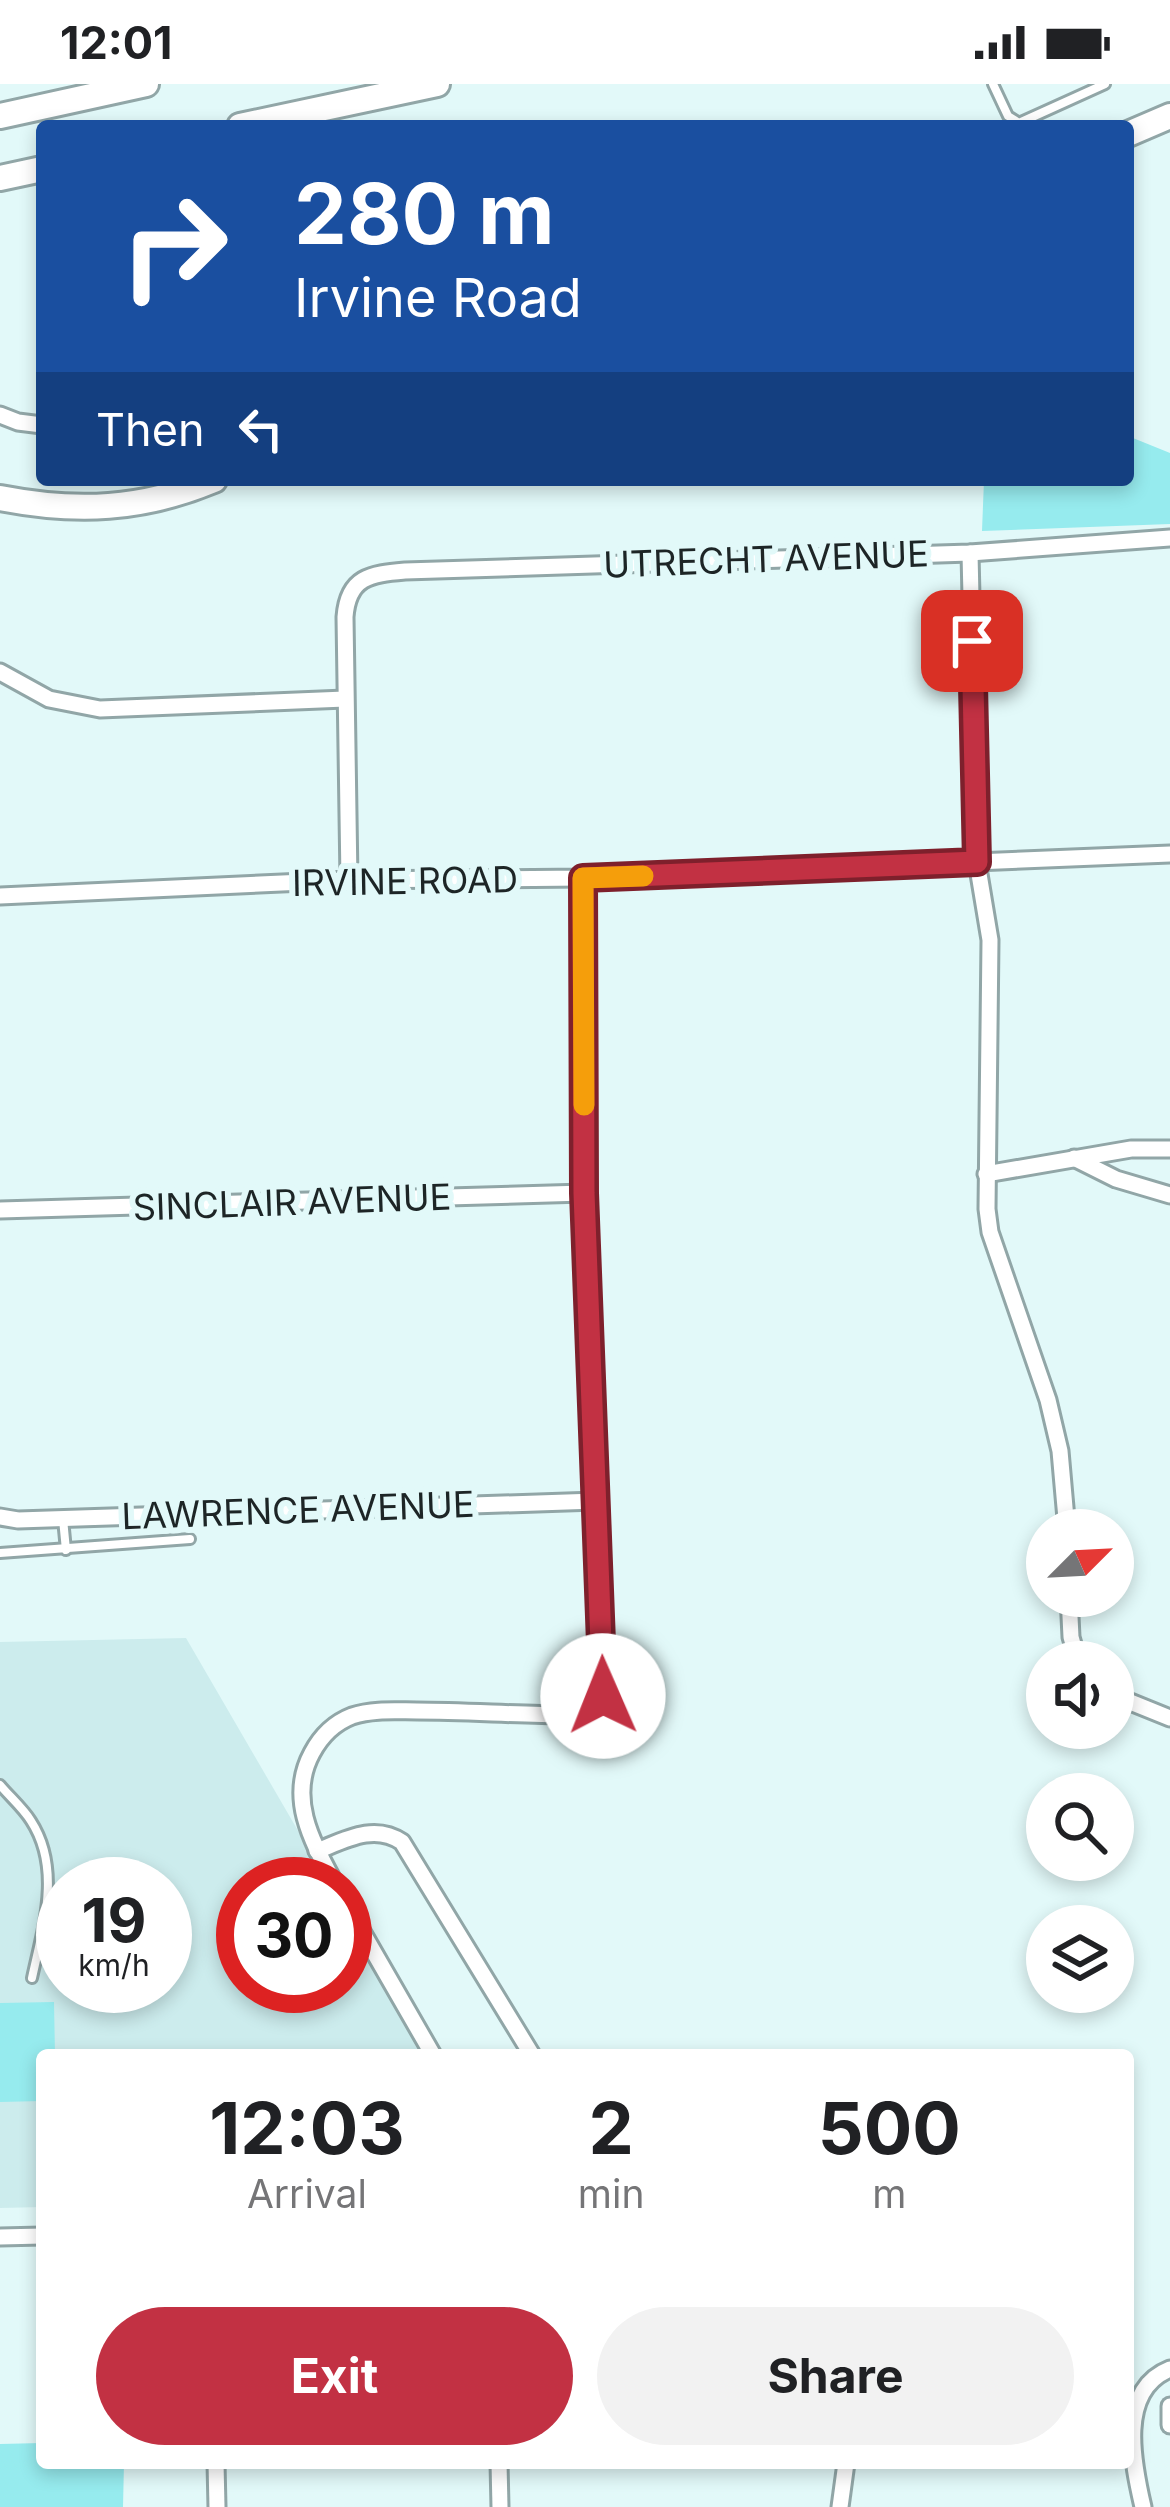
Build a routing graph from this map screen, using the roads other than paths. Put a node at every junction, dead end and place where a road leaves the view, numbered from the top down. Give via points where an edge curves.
1 (91, 84) edge
2 (146, 84) edge
3 (437, 84) edge
4 (994, 84) edge
5 (1105, 84) edge
6 (0, 116) edge
7 (1170, 116) edge
8 (268, 120) edge
9 (1014, 120) edge
10 (1026, 120) edge
11 (1134, 131) edge
12 (36, 170) edge
13 (0, 178) edge
14 (0, 415) edge
15 (36, 424) edge
16 (200, 486) edge
17 (0, 498) edge
18 (1170, 538) edge
19 (970, 553) junction
20 (0, 672) edge
21 (345, 699) junction
22 (1170, 854) edge
23 (977, 862) junction
24 (583, 878) junction
25 (349, 880) junction
26 (0, 896) edge
27 (1170, 1149) edge
28 (1074, 1158) junction
29 (986, 1174) junction
30 (584, 1193) junction
31 (1170, 1196) edge
32 (0, 1210) edge
33 (596, 1501) junction
34 (1065, 1509) edge
35 (0, 1516) edge
36 (63, 1518) junction
37 (190, 1539) dead end
38 (66, 1550) junction
39 (0, 1553) edge
40 (1134, 1704) edge
41 (1170, 1718) edge
42 (0, 1785) edge
43 (317, 1851) junction
44 (320, 1857) edge
45 (372, 1948) edge
46 (32, 1978) dead end
47 (430, 2049) edge
48 (528, 2049) edge
49 (36, 2236) edge
50 (0, 2237) edge
51 (1170, 2369) edge
52 (1170, 2407) edge
53 (1170, 2425) edge
54 (1134, 2435) edge
55 (1134, 2454) edge
56 (216, 2469) edge
57 (499, 2469) edge
58 (845, 2469) edge
59 (217, 2507) edge
60 (500, 2507) edge
61 (840, 2507) edge
62 (1143, 2507) edge

1 - 6 main road
2 - 6 main road
3 - 8 main road
4 - 9 lane
5 - 10 lane
7 - 11 main road
12 - 13 main road
14 - 15 street
16 - 17 main road via 107,507
18 - 19 street, UTRECHT AVENUE
19 - 21 street, UTRECHT AVENUE via 405,571 363,579 346,606
19 - 23 street
20 - 21 street via 50,699 100,709
21 - 25 street
22 - 23 street, IRVINE ROAD
23 - 24 street, IRVINE ROAD
23 - 29 street via 990,940
24 - 25 street, IRVINE ROAD
24 - 30 street
25 - 26 street, IRVINE ROAD
27 - 28 street
28 - 29 street
28 - 31 street
29 - 34 street via 990,1232 1055,1425
30 - 32 street, SINCLAIR AVENUE
30 - 33 street
33 - 36 street, LAWRENCE AVENUE
33 - 43 street via 600,1701 567,1715 387,1711 339,1723 319,1740 302,1781 304,1822
35 - 36 street, LAWRENCE AVENUE
36 - 38 lane
37 - 38 lane
38 - 39 lane
40 - 41 street
42 - 46 lane via 31,1820 48,1867
43 - 44 street
43 - 48 street via 368,1833 402,1842
45 - 47 street
49 - 50 street
51 - 54 street via 1145,2389
52 - 53 street
55 - 62 street
56 - 59 street
57 - 60 street
58 - 61 street

